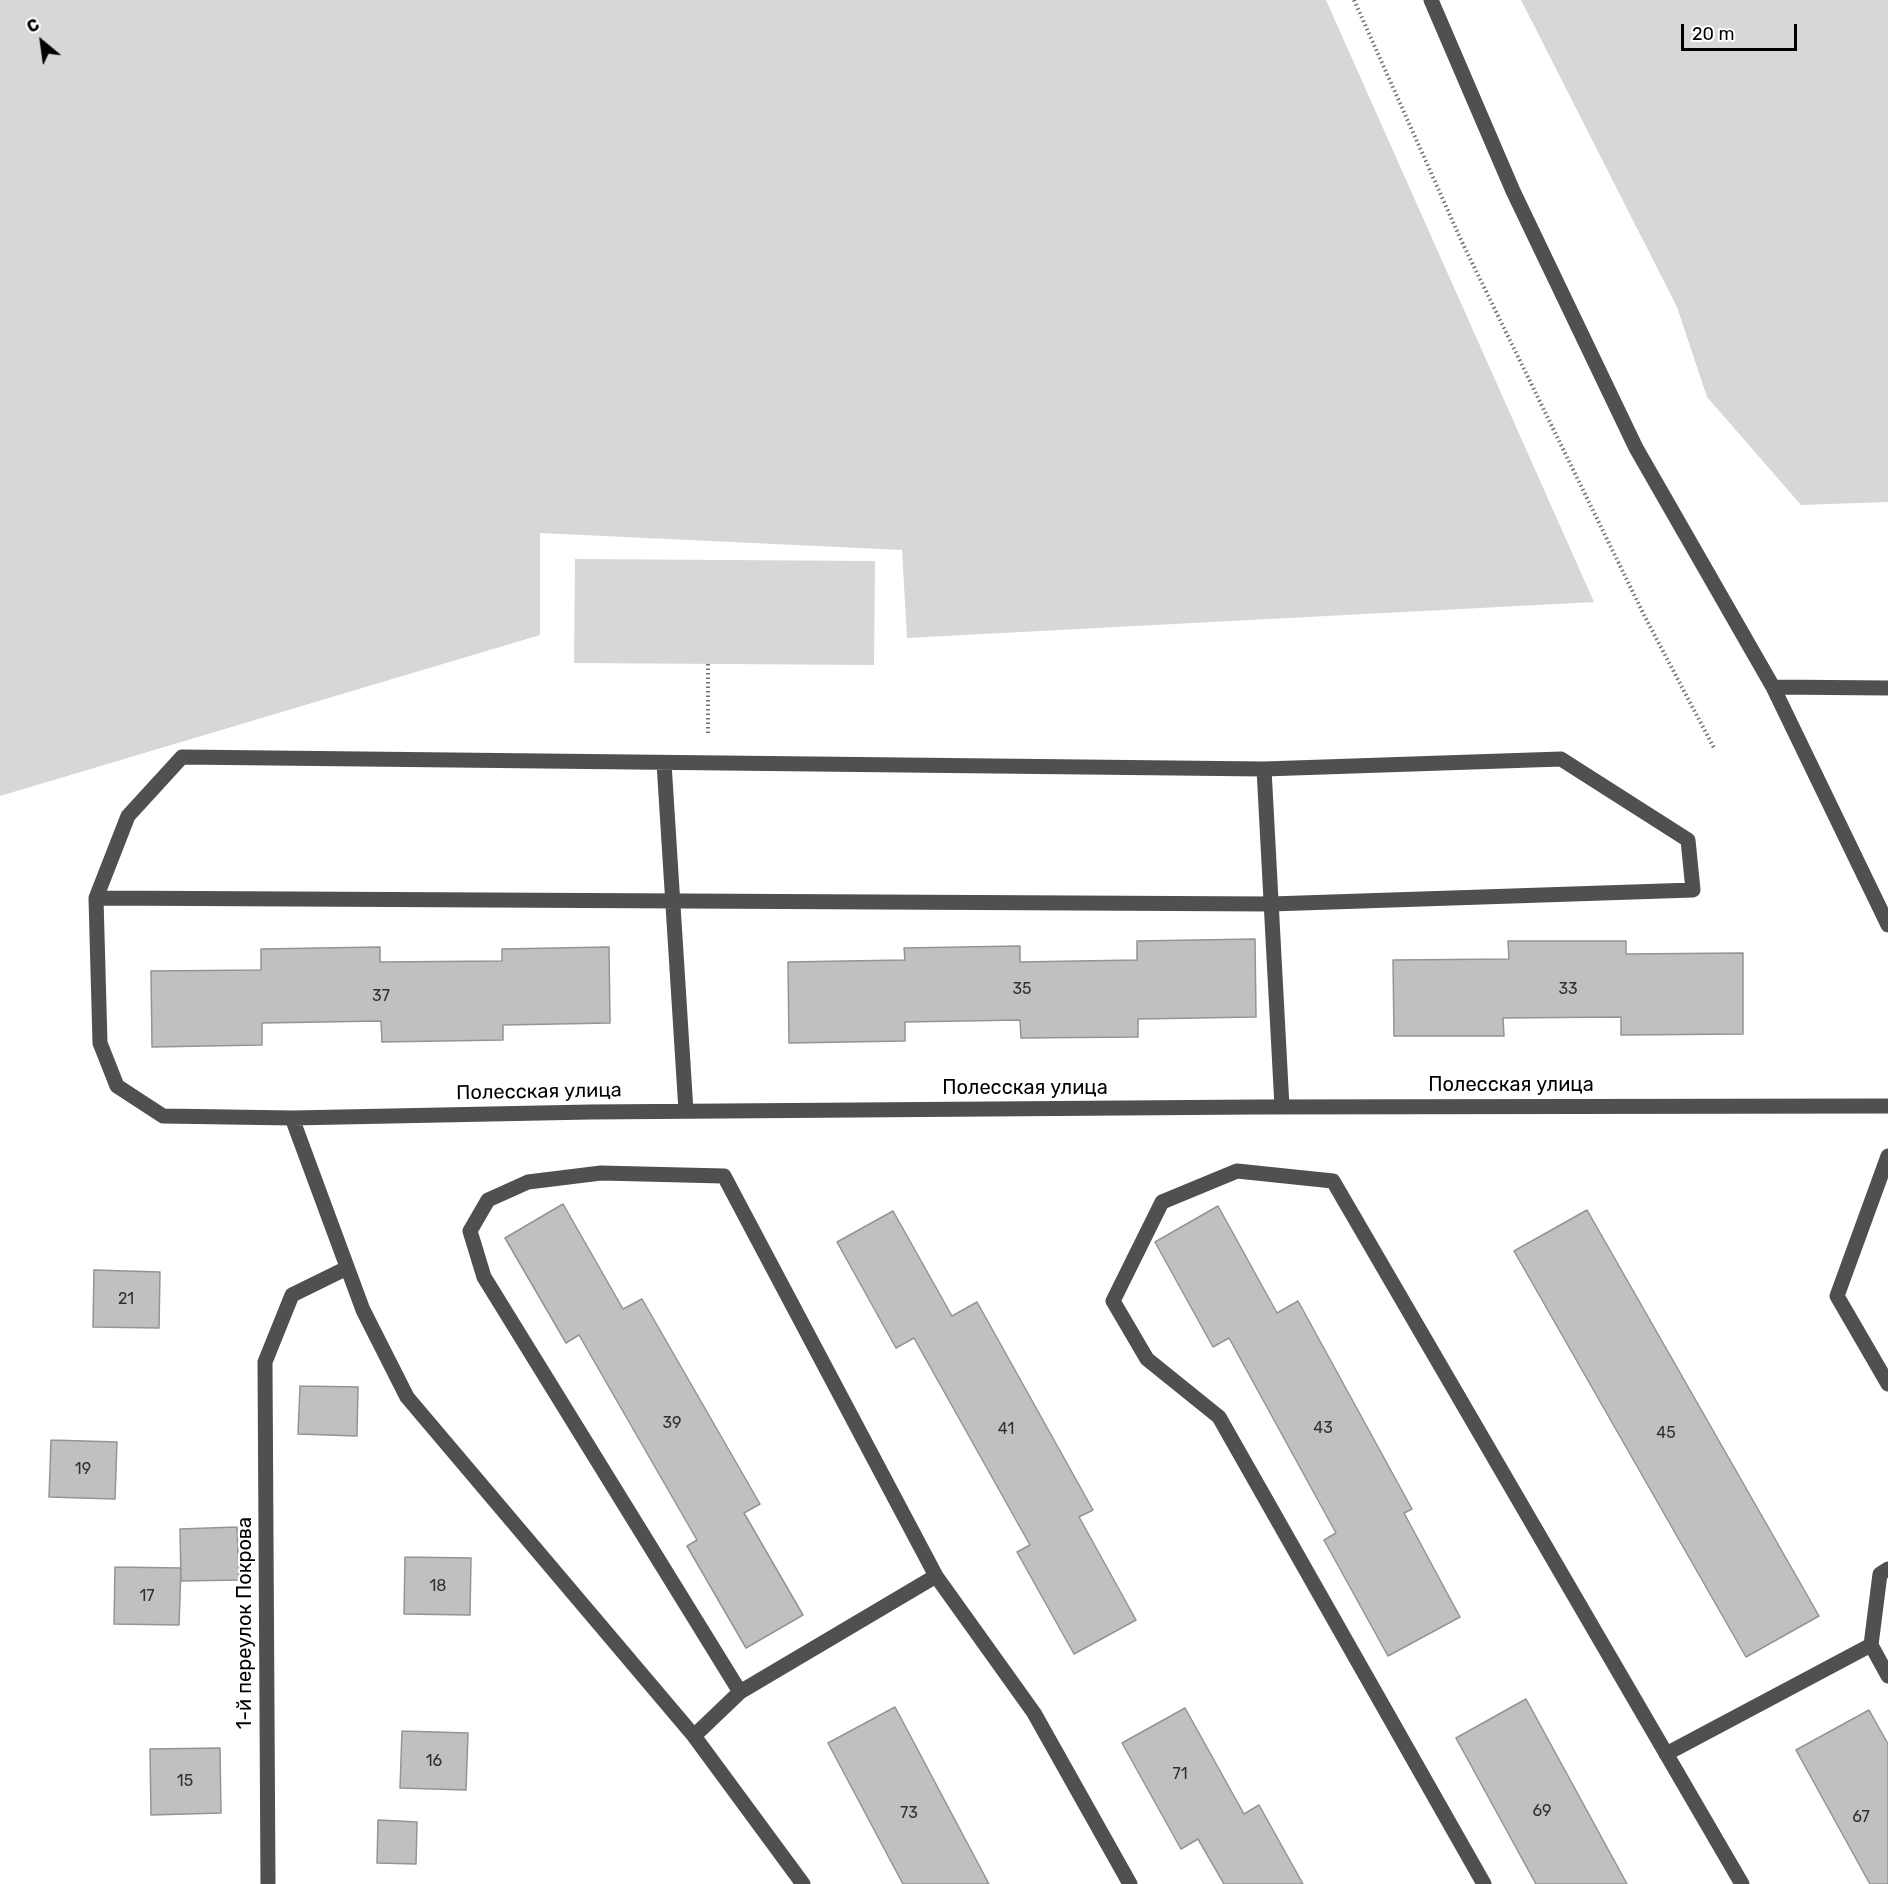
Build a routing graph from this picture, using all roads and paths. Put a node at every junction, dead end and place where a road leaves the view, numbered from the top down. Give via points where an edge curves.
1 (1354, 0) edge
2 (1431, 0) edge
3 (708, 664) dead end
4 (1773, 687) junction
5 (1888, 688) edge
6 (1714, 748) dead end
7 (664, 763) junction
8 (708, 763) junction
9 (1264, 769) junction
10 (96, 898) junction
11 (673, 900) junction
12 (1272, 904) junction
13 (1888, 925) edge
14 (1888, 1106) edge
15 (1282, 1107) junction
16 (686, 1111) junction
17 (292, 1118) junction
18 (1888, 1156) edge
19 (348, 1268) junction
20 (1888, 1384) edge
21 (1888, 1569) edge
22 (936, 1576) junction
23 (1871, 1645) junction
24 (1888, 1676) edge
25 (740, 1692) junction
26 (693, 1736) junction
27 (1666, 1754) junction
28 (267, 1884) edge
29 (803, 1884) edge
30 (1130, 1884) edge
31 (1485, 1884) edge
32 (1742, 1884) edge

1 - 6 path via 1461,240 1645,617
2 - 4 street via 1513,191 1636,448
3 - 8 path
4 - 5 street
4 - 13 street
7 - 8 street
7 - 10 street via 183,757 128,816
7 - 11 street
8 - 9 street
9 - 12 street
9 - 12 street via 1561,759 1688,840 1693,890
10 - 11 street
10 - 17 street, Полесская улица via 100,1042 117,1086 163,1116
11 - 12 street
11 - 16 street
12 - 15 street
14 - 15 street, Полесская улица
15 - 16 street, Полесская улица
16 - 17 street, Полесская улица
17 - 19 street
18 - 20 street via 1838,1296
19 - 26 street via 363,1310 407,1397
19 - 28 street, 1-й переулок Покрова via 292,1295 265,1362
21 - 23 street via 1880,1574
22 - 25 street
22 - 25 street via 724,1176 601,1173 528,1182 488,1200 470,1231 484,1276
22 - 30 street via 1034,1713
23 - 24 street
23 - 27 street
25 - 26 street
26 - 29 street
27 - 31 street via 1333,1181 1238,1171 1162,1202 1113,1301 1147,1359 1219,1417
27 - 32 street

